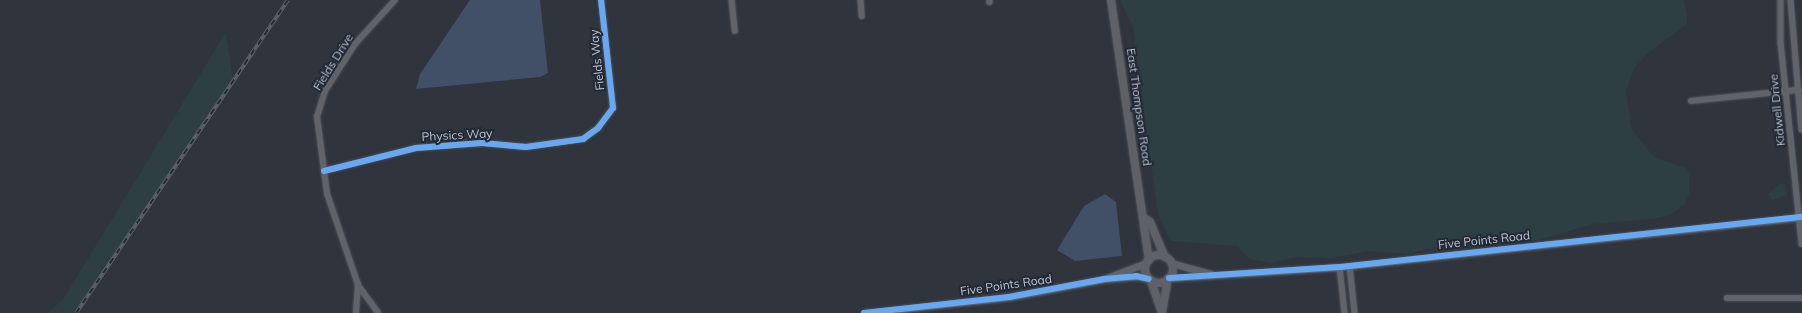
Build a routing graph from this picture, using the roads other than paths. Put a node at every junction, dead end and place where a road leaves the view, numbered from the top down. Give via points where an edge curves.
1 (395, 0) edge
2 (601, 0) edge
3 (732, 0) edge
4 (861, 0) edge
5 (1111, 0) edge
6 (1781, 0) edge
7 (1791, 0) edge
8 (862, 16) dead end
9 (735, 31) dead end
10 (1798, 90) junction
11 (1786, 91) junction
12 (1691, 101) dead end
13 (607, 115) joint
14 (1802, 130) edge
15 (324, 171) junction
16 (1800, 217) edge
17 (1144, 218) junction
18 (1802, 244) edge
19 (1165, 257) junction
20 (1148, 261) junction
21 (1171, 263) junction
22 (1350, 266) junction
23 (1340, 267) junction
24 (1211, 274) junction
25 (1104, 279) junction
26 (1169, 279) junction
27 (1150, 280) junction
28 (358, 285) junction
29 (1728, 298) dead end
30 (1802, 298) edge
31 (1162, 312) edge
32 (356, 313) edge
33 (378, 313) edge
34 (864, 313) edge
35 (1345, 313) edge
36 (1355, 313) edge

1 - 15 street, Fields Drive via 355,44 325,91 317,117
2 - 13 street, Fields Way via 613,108
3 - 9 street
4 - 8 street
5 - 17 main road, East Thompson Road
6 - 11 street, Kidwell Drive
7 - 10 street, Kidwell Drive
10 - 11 street
10 - 14 street, Kidwell Drive
11 - 12 street
11 - 16 street, Kidwell Drive
13 - 15 street, Physics Way via 583,139 526,147 482,143 416,148 358,166
15 - 28 street, Fields Drive via 327,194
16 - 18 street, Kidwell Drive
16 - 22 street, Five Points Road
17 - 19 main road, East Thompson Road via 1150,222
17 - 20 main road, East Thompson Road
19 - 20 main road
19 - 21 main road
20 - 25 street, Five Points Road
20 - 27 main road
21 - 24 street, Five Points Road
21 - 26 main road
22 - 23 street, Five Points Road
22 - 36 street
23 - 24 street, Five Points Road
23 - 35 street
24 - 26 street, Five Points Road
25 - 27 street, Five Points Road via 1136,276
25 - 34 street, Five Points Road via 996,298
26 - 27 main road via 1162,283
26 - 31 main road
27 - 31 main road
28 - 32 street, Fields Drive
28 - 33 street, Fields Drive
29 - 30 street

